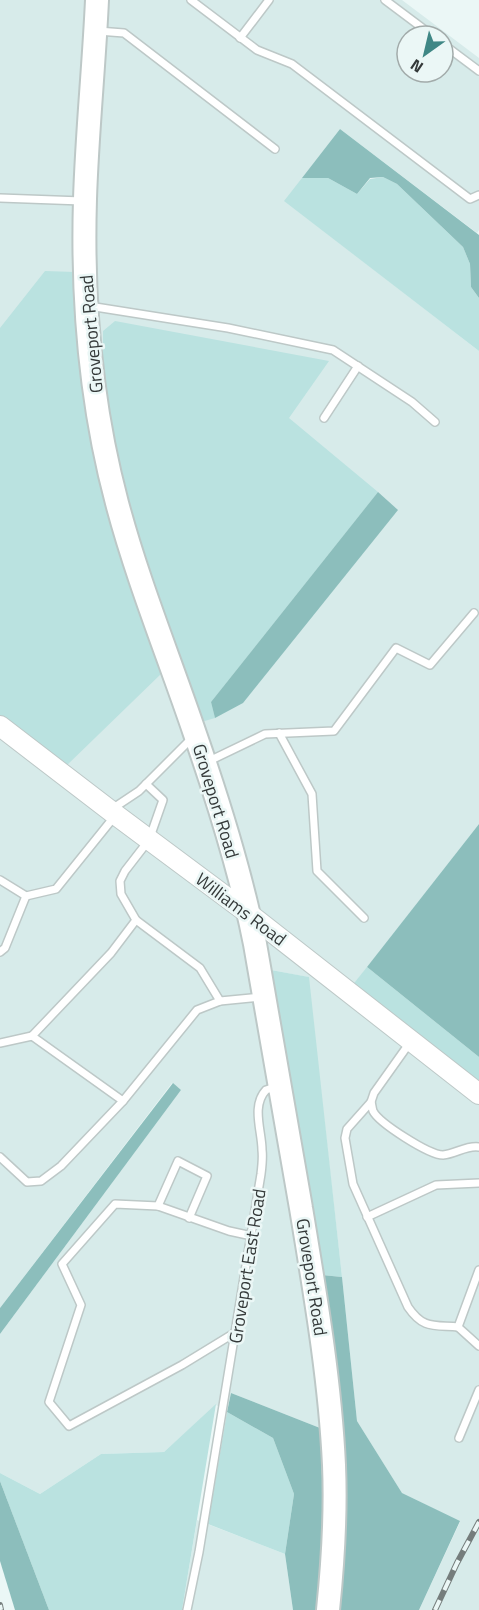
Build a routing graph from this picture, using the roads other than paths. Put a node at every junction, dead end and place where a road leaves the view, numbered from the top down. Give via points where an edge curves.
1 (97, 0) edge
2 (191, 0) edge
3 (269, 0) edge
4 (385, 0) edge
5 (417, 24) edge
6 (96, 31) junction
7 (240, 38) junction
8 (455, 53) edge
9 (479, 71) edge
10 (275, 148) dead end
11 (479, 195) edge
12 (0, 198) edge
13 (85, 201) junction
14 (86, 306) junction
15 (358, 366) junction
16 (324, 418) dead end
17 (435, 422) dead end
18 (474, 613) dead end
19 (0, 726) edge
20 (279, 733) junction
21 (195, 734) junction
22 (205, 763) junction
23 (146, 784) junction
24 (113, 813) junction
25 (148, 840) junction
26 (0, 880) edge
27 (26, 896) junction
28 (249, 914) junction
29 (364, 918) dead end
30 (136, 920) junction
31 (0, 952) edge
32 (264, 997) junction
33 (220, 1001) junction
34 (32, 1036) junction
35 (411, 1041) junction
36 (0, 1043) edge
37 (280, 1085) junction
38 (479, 1094) edge
39 (123, 1101) junction
40 (371, 1102) junction
41 (479, 1147) edge
42 (0, 1157) edge
43 (479, 1183) edge
44 (158, 1206) junction
45 (368, 1217) junction
46 (189, 1218) junction
47 (252, 1236) junction
48 (479, 1270) edge
49 (458, 1327) junction
50 (236, 1332) junction
51 (479, 1346) edge
52 (479, 1390) edge
53 (459, 1438) dead end
54 (187, 1610) edge
55 (328, 1610) edge

1 - 6 main road, Groveport Road
2 - 7 lane
3 - 7 lane
4 - 5 lane
6 - 10 lane via 124,33
6 - 13 main road, Groveport Road
7 - 11 lane via 257,50 292,64 470,199
8 - 9 lane
12 - 13 lane
13 - 14 main road, Groveport Road
14 - 15 lane via 228,328 333,350
14 - 21 main road, Groveport Road via 98,407 117,502
15 - 16 lane
15 - 17 lane
18 - 20 lane via 430,665 396,648 334,731
19 - 24 main road, Williams Road
20 - 22 lane via 265,734
20 - 29 lane via 312,794 317,871
21 - 22 main road, Groveport Road
21 - 23 lane
22 - 28 main road, Groveport Road
23 - 24 lane
23 - 25 lane via 163,800
24 - 25 main road, Williams Road
24 - 27 lane via 56,889
25 - 28 main road, Williams Road
25 - 30 lane via 120,881 121,894
26 - 27 lane
27 - 31 lane
28 - 32 main road, Groveport Road
28 - 35 main road, Williams Road
30 - 33 lane via 200,968
30 - 34 lane via 111,953
32 - 33 lane
32 - 37 main road, Groveport Road
33 - 39 lane via 197,1010
34 - 36 lane
34 - 39 lane
35 - 38 main road, Williams Road
35 - 40 lane
37 - 47 lane, Groveport East Road via 266,1090 259,1101 261,1174
37 - 55 main road, Groveport Road via 326,1371 334,1492
39 - 42 lane via 61,1166 41,1181 27,1182
40 - 41 lane via 379,1118 433,1153 443,1155
40 - 45 lane via 347,1129 345,1138 353,1184
43 - 45 lane via 436,1185
44 - 46 lane
44 - 46 lane via 178,1161 207,1176
44 - 50 lane via 116,1204 62,1264 81,1305 49,1402 69,1426
45 - 49 lane via 415,1317 425,1324
46 - 47 lane
47 - 50 lane, Groveport East Road
48 - 49 lane
49 - 51 lane
50 - 54 lane, Groveport East Road
52 - 53 lane

